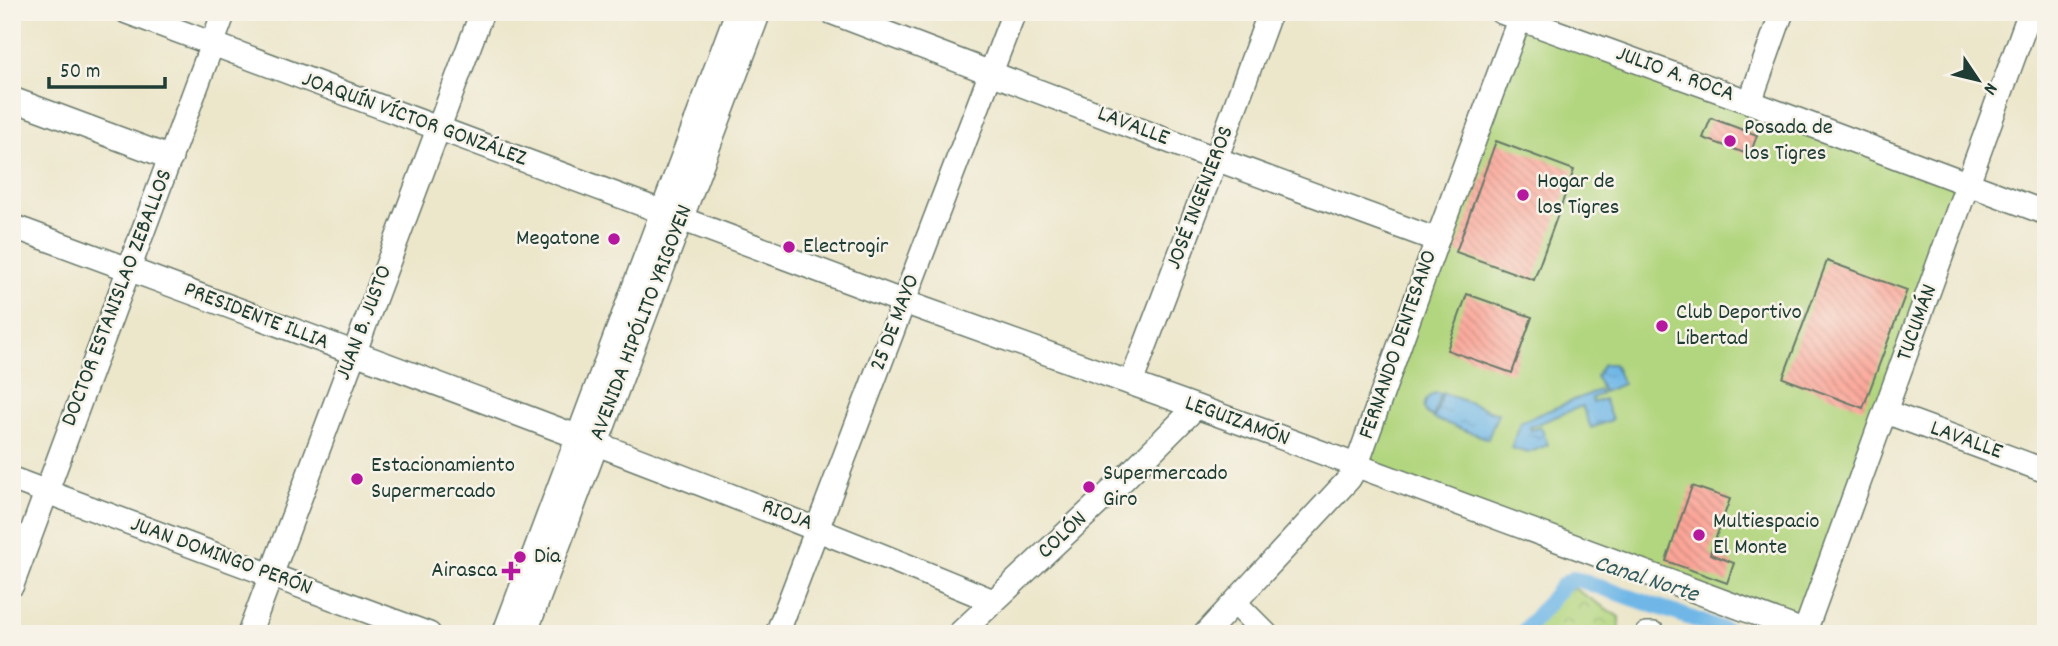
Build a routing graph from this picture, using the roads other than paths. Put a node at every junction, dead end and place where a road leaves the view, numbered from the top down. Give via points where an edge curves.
1 (127, 12) edge
2 (224, 12) edge
3 (482, 12) edge
4 (737, 12) edge
5 (759, 12) edge
6 (831, 12) edge
7 (1014, 12) edge
8 (1270, 12) edge
9 (1782, 12) edge
10 (2030, 12) edge
11 (1514, 15) edge
12 (212, 44) junction
13 (991, 73) junction
14 (12, 99) edge
15 (1750, 102) junction
16 (439, 129) junction
17 (172, 158) junction
18 (1216, 159) junction
19 (1969, 184) junction
20 (2046, 213) edge
21 (672, 214) junction
22 (12, 226) edge
23 (1437, 240) junction
24 (128, 269) junction
25 (904, 302) junction
26 (353, 354) junction
27 (1131, 383) junction
28 (1196, 407) junction
29 (1886, 412) junction
30 (588, 440) junction
31 (1356, 467) junction
32 (2046, 471) edge
33 (12, 480) edge
34 (46, 492) junction
35 (817, 528) junction
36 (271, 575) junction
37 (12, 584) edge
38 (993, 601) junction
39 (1234, 603) junction
40 (1807, 633) edge
41 (248, 634) edge
42 (429, 634) edge
43 (505, 634) edge
44 (525, 634) edge
45 (777, 634) edge
46 (959, 634) edge
47 (1205, 634) edge
48 (1266, 634) edge

1 - 12 street, JOAQUÍN VÍCTOR GONZÁLEZ
2 - 12 street, DOCTOR ESTANISLAO ZEBALLOS
3 - 16 street, JUAN B. JUSTO
4 - 21 street, AVENIDA HIPÓLITO YRIGOYEN
5 - 21 street, AVENIDA HIPÓLITO YRIGOYEN
6 - 13 street, LAVALLE
7 - 13 street, 25 DE MAYO
8 - 18 street, JOSÉ INGENIEROS
9 - 15 street
10 - 19 street, TUCUMÁN
11 - 15 street, JULIO A. ROCA
11 - 23 street, FERNANDO DENTESANO
12 - 16 street, JOAQUÍN VÍCTOR GONZÁLEZ
12 - 17 street, DOCTOR ESTANISLAO ZEBALLOS
13 - 18 street, LAVALLE
13 - 25 street, 25 DE MAYO
14 - 17 street
15 - 19 street, JULIO A. ROCA
16 - 21 street, JOAQUÍN VÍCTOR GONZÁLEZ
16 - 26 street, JUAN B. JUSTO
17 - 24 street, DOCTOR ESTANISLAO ZEBALLOS
18 - 23 street, LAVALLE
18 - 27 street, JOSÉ INGENIEROS
19 - 20 street, JULIO A. ROCA
19 - 29 street, TUCUMÁN
21 - 25 street, LEGUIZAMÓN
21 - 30 street, AVENIDA HIPÓLITO YRIGOYEN
22 - 24 street, PRESIDENTE ILLIA
23 - 31 street, FERNANDO DENTESANO
24 - 26 street, PRESIDENTE ILLIA
24 - 34 street, DOCTOR ESTANISLAO ZEBALLOS
25 - 27 street, LEGUIZAMÓN
25 - 35 street, 25 DE MAYO
26 - 30 street, PRESIDENTE ILLIA
26 - 36 street, JUAN B. JUSTO
27 - 28 street, LEGUIZAMÓN
28 - 31 street, LEGUIZAMÓN
28 - 38 street, COLÓN
29 - 32 street, LAVALLE
29 - 40 street, TUCUMÁN
30 - 35 street, RIOJA
30 - 43 street, AVENIDA HIPÓLITO YRIGOYEN
30 - 44 street, AVENIDA HIPÓLITO YRIGOYEN
31 - 39 street, FERNANDO DENTESANO
31 - 40 street, LEGUIZAMÓN
33 - 34 street, JUAN DOMINGO PERÓN
34 - 36 street, JUAN DOMINGO PERÓN
34 - 37 street, DOCTOR ESTANISLAO ZEBALLOS
35 - 38 street, RIOJA
35 - 45 street, 25 DE MAYO
36 - 41 street, JUAN B. JUSTO
36 - 42 street, JUAN DOMINGO PERÓN
38 - 46 street, COLÓN
39 - 47 street, FERNANDO DENTESANO
39 - 48 street

